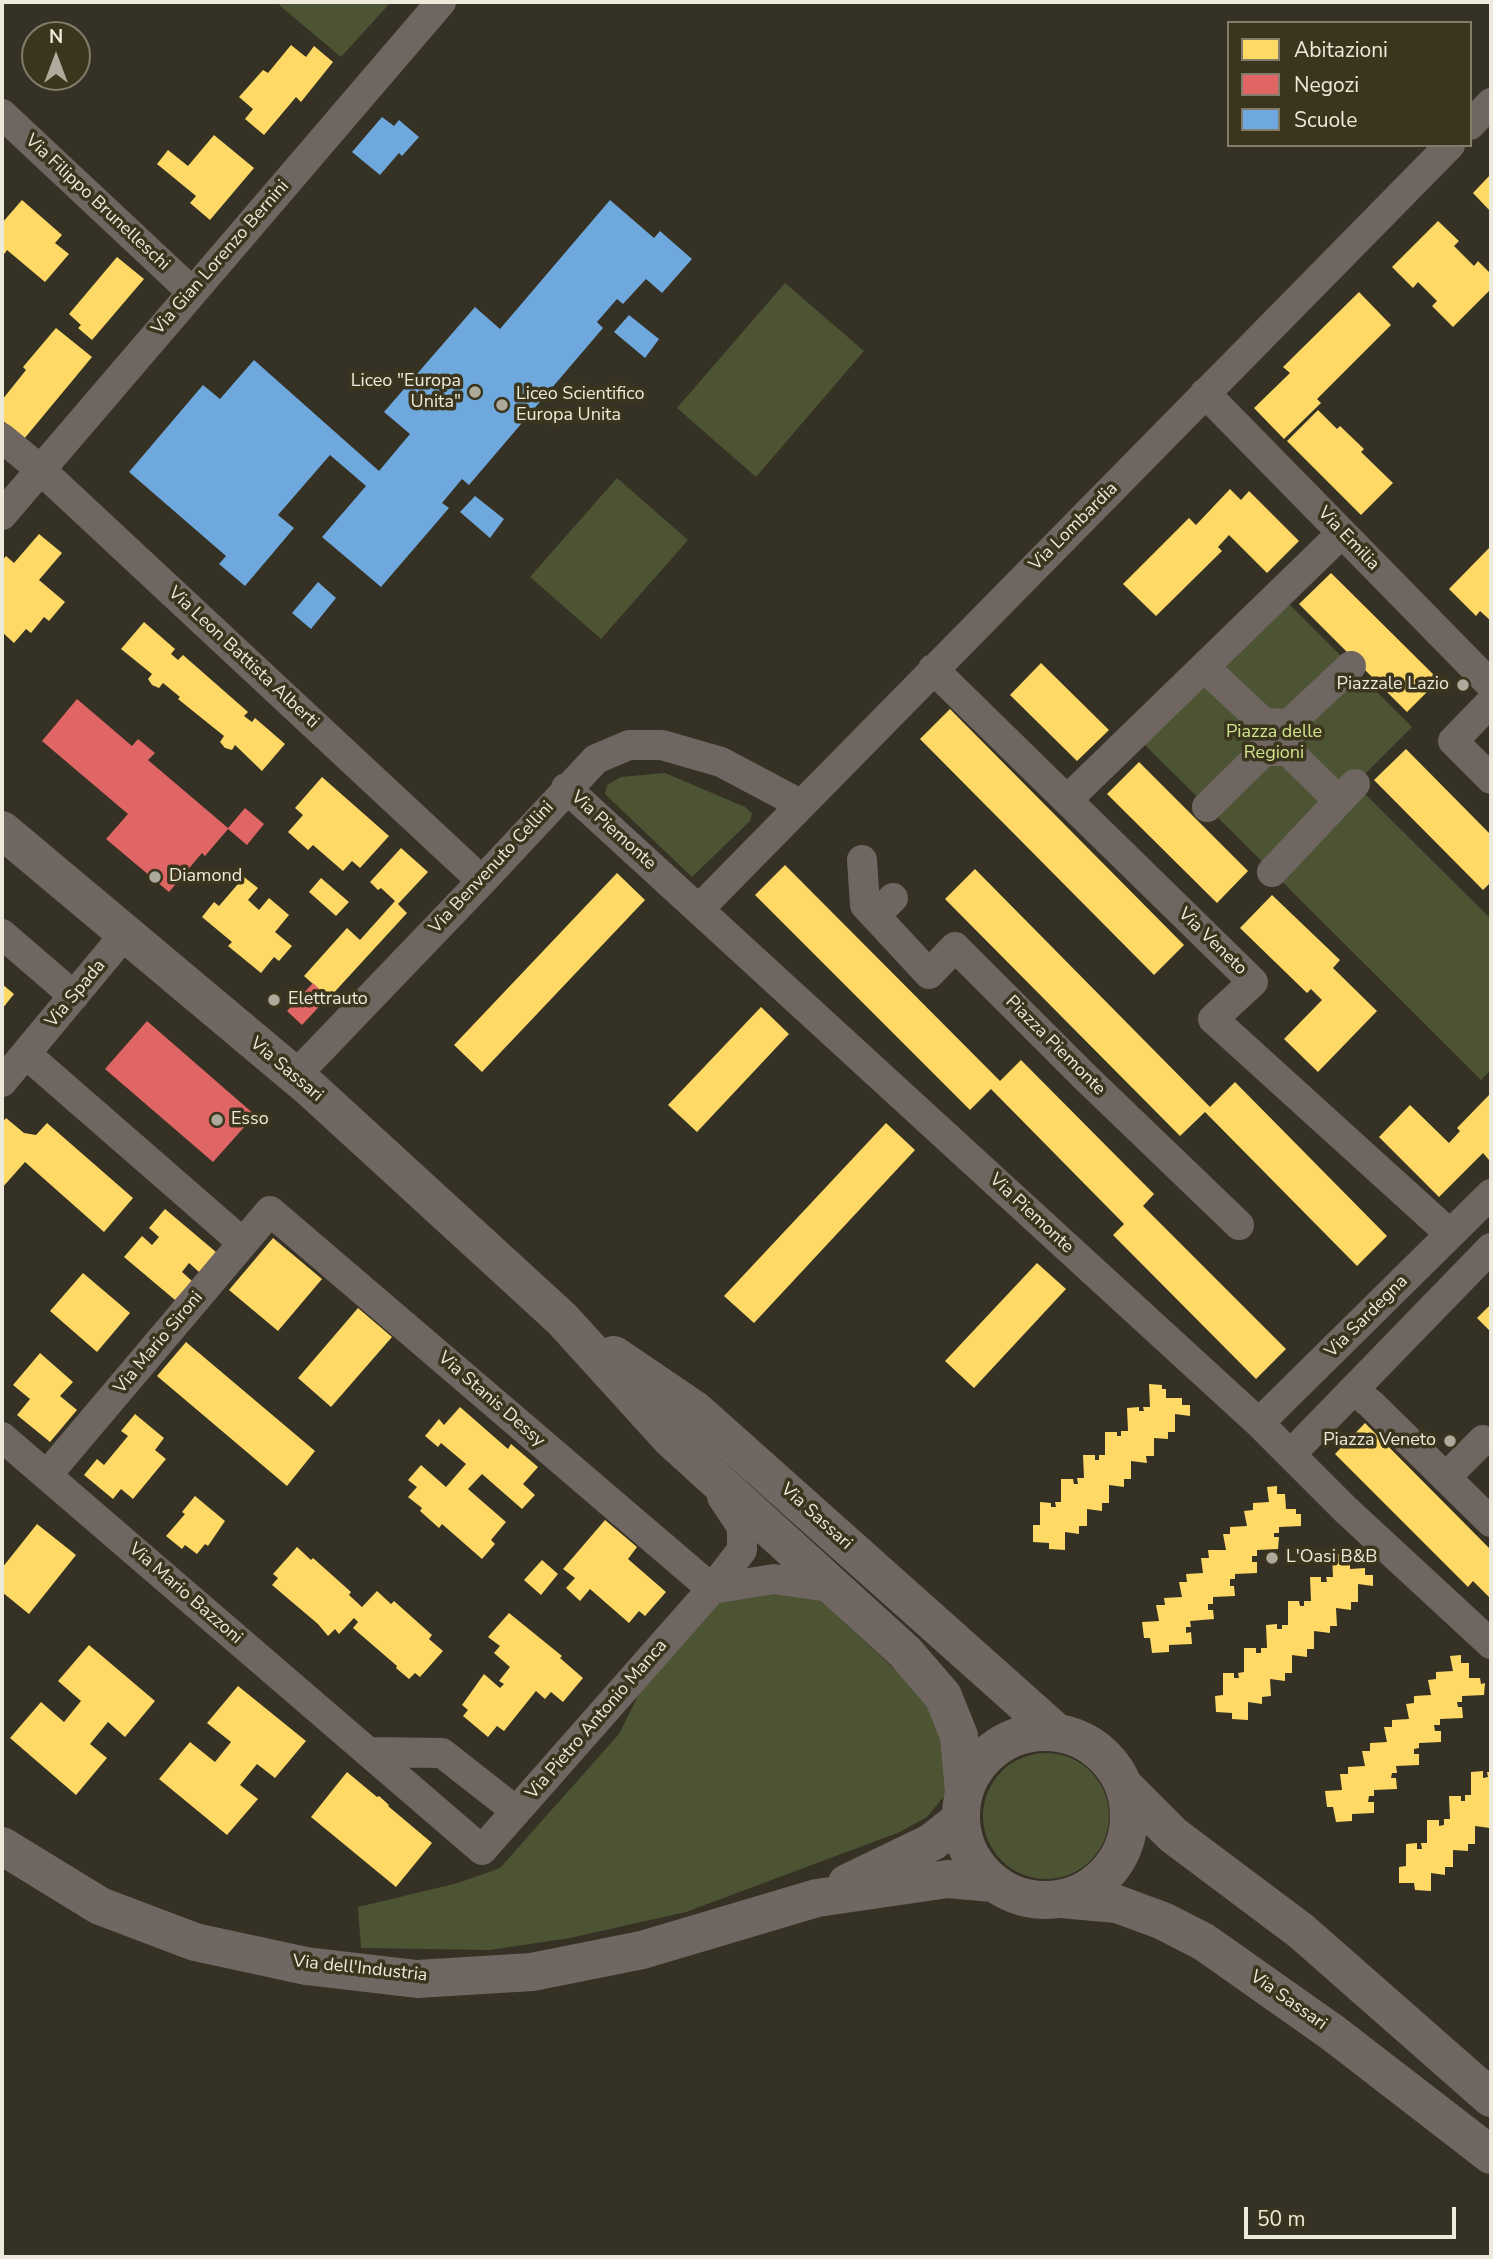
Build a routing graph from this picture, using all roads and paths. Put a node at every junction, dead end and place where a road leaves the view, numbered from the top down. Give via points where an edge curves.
1 (441, 2) edge
2 (1491, 103) edge
3 (2, 114) edge
4 (1472, 123) edge
5 (1448, 147) edge
6 (192, 292) junction
7 (1205, 393) junction
8 (2, 438) edge
9 (41, 470) junction
10 (2, 515) edge
11 (1342, 533) junction
12 (1351, 666) dead end
13 (1204, 667) junction
14 (933, 669) junction
15 (1491, 685) edge
16 (1491, 702) edge
17 (1276, 737) junction
18 (1491, 779) edge
19 (566, 788) junction
20 (1067, 800) junction
21 (800, 804) junction
22 (1207, 807) dead end
23 (2, 830) edge
24 (862, 860) dead end
25 (1272, 872) dead end
26 (482, 881) junction
27 (699, 909) junction
28 (2, 934) edge
29 (125, 934) junction
30 (74, 996) junction
31 (26, 1054) junction
32 (294, 1077) junction
33 (2, 1082) edge
34 (270, 1211) joint
35 (1486, 1211) edge
36 (1239, 1225) dead end
37 (1450, 1234) junction
38 (243, 1243) junction
39 (1491, 1248) edge
40 (562, 1319) junction
41 (1353, 1390) junction
42 (1259, 1423) junction
43 (2, 1437) edge
44 (1483, 1440) dead end
45 (1291, 1454) junction
46 (697, 1463) junction
47 (47, 1475) junction
48 (1446, 1477) junction
49 (1491, 1520) edge
50 (836, 1588) junction
51 (712, 1589) junction
52 (1491, 1644) edge
53 (1056, 1732) junction
54 (369, 1752) junction
55 (1124, 1786) junction
56 (962, 1805) junction
57 (516, 1811) junction
58 (2, 1846) edge
59 (482, 1850) joint
60 (993, 1882) junction
61 (817, 1898) junction
62 (1059, 1899) junction
63 (1491, 2098) edge
64 (1491, 2155) edge

1 - 6 street, Via Gian Lorenzo Bernini
2 - 4 street
3 - 6 street, Via Filippo Brunelleschi
5 - 7 street, Via Lombardia
6 - 9 street, Via Gian Lorenzo Bernini
7 - 11 street, Via Emilia
7 - 14 street, Via Lombardia
8 - 9 street, Via Leon Battista Alberti
9 - 10 street, Via Gian Lorenzo Bernini
9 - 26 street, Via Leon Battista Alberti
11 - 13 street
11 - 15 street, Via Emilia
12 - 17 street
13 - 17 street
13 - 20 street
14 - 20 street, Via Veneto
14 - 21 street, Via Lombardia
16 - 18 street via 1453,741
17 - 22 street
17 - 25 street via 1347,792
19 - 21 street, Via Benvenuto Cellini via 596,759 629,745 662,745 721,762
19 - 26 street, Via Benvenuto Cellini
19 - 27 street, Via Piemonte
20 - 37 street, Via Veneto via 1253,982 1213,1019
21 - 27 street, Via Lombardia
23 - 29 main road, Via Sassari
24 - 36 street, Piazza Piemonte via 865,905 884,907 929,974 955,947
26 - 32 street, Via Benvenuto Cellini
27 - 42 street, Via Piemonte
28 - 30 street
29 - 30 street, Via Spada
29 - 32 main road, Via Sassari
30 - 31 street, Via Spada
31 - 33 street, Via Spada
31 - 38 street
32 - 40 main road, Via Sassari
34 - 38 street, Via Mario Sironi
34 - 51 street, Via Stanis Dessy
35 - 37 street, Via Sardegna
37 - 42 street, Via Sardegna
38 - 47 street, Via Mario Sironi
39 - 41 street
40 - 46 main road, Via Sassari
40 - 53 main road, Via Sassari via 695,1410
41 - 45 street
41 - 48 street
42 - 45 street, Via Piemonte
43 - 47 street, Via Mario Bazzoni
44 - 48 street
45 - 52 street, Via Piemonte
46 - 50 main road, Via Sassari
46 - 51 street, Via Pietro Antonio Manca via 742,1527 742,1550
47 - 54 street, Via Mario Bazzoni
48 - 49 street
50 - 51 street via 774,1579
50 - 56 main road, Via Sassari via 905,1652 943,1696 960,1736
51 - 57 street, Via Pietro Antonio Manca
53 - 55 main road via 1098,1750
53 - 56 main road via 1023,1735 993,1750 981,1762
54 - 57 street via 442,1753
54 - 59 street, Via Mario Bazzoni
55 - 62 main road via 1129,1802 1128,1835 1114,1865 1090,1888
55 - 63 main road via 1173,1835 1301,1931
56 - 60 main road via 965,1841 973,1861
56 - 61 main road, Via dell'Industria via 932,1842
57 - 59 street, Via Pietro Antonio Manca
58 - 61 main road, Via dell'Industria via 100,1906 195,1942 306,1966 417,1979 532,1972 642,1950
60 - 61 main road, Via dell'Industria via 948,1879
60 - 62 main road via 1017,1896
62 - 64 main road, Via Sassari via 1117,1904 1204,1942 1334,2033

